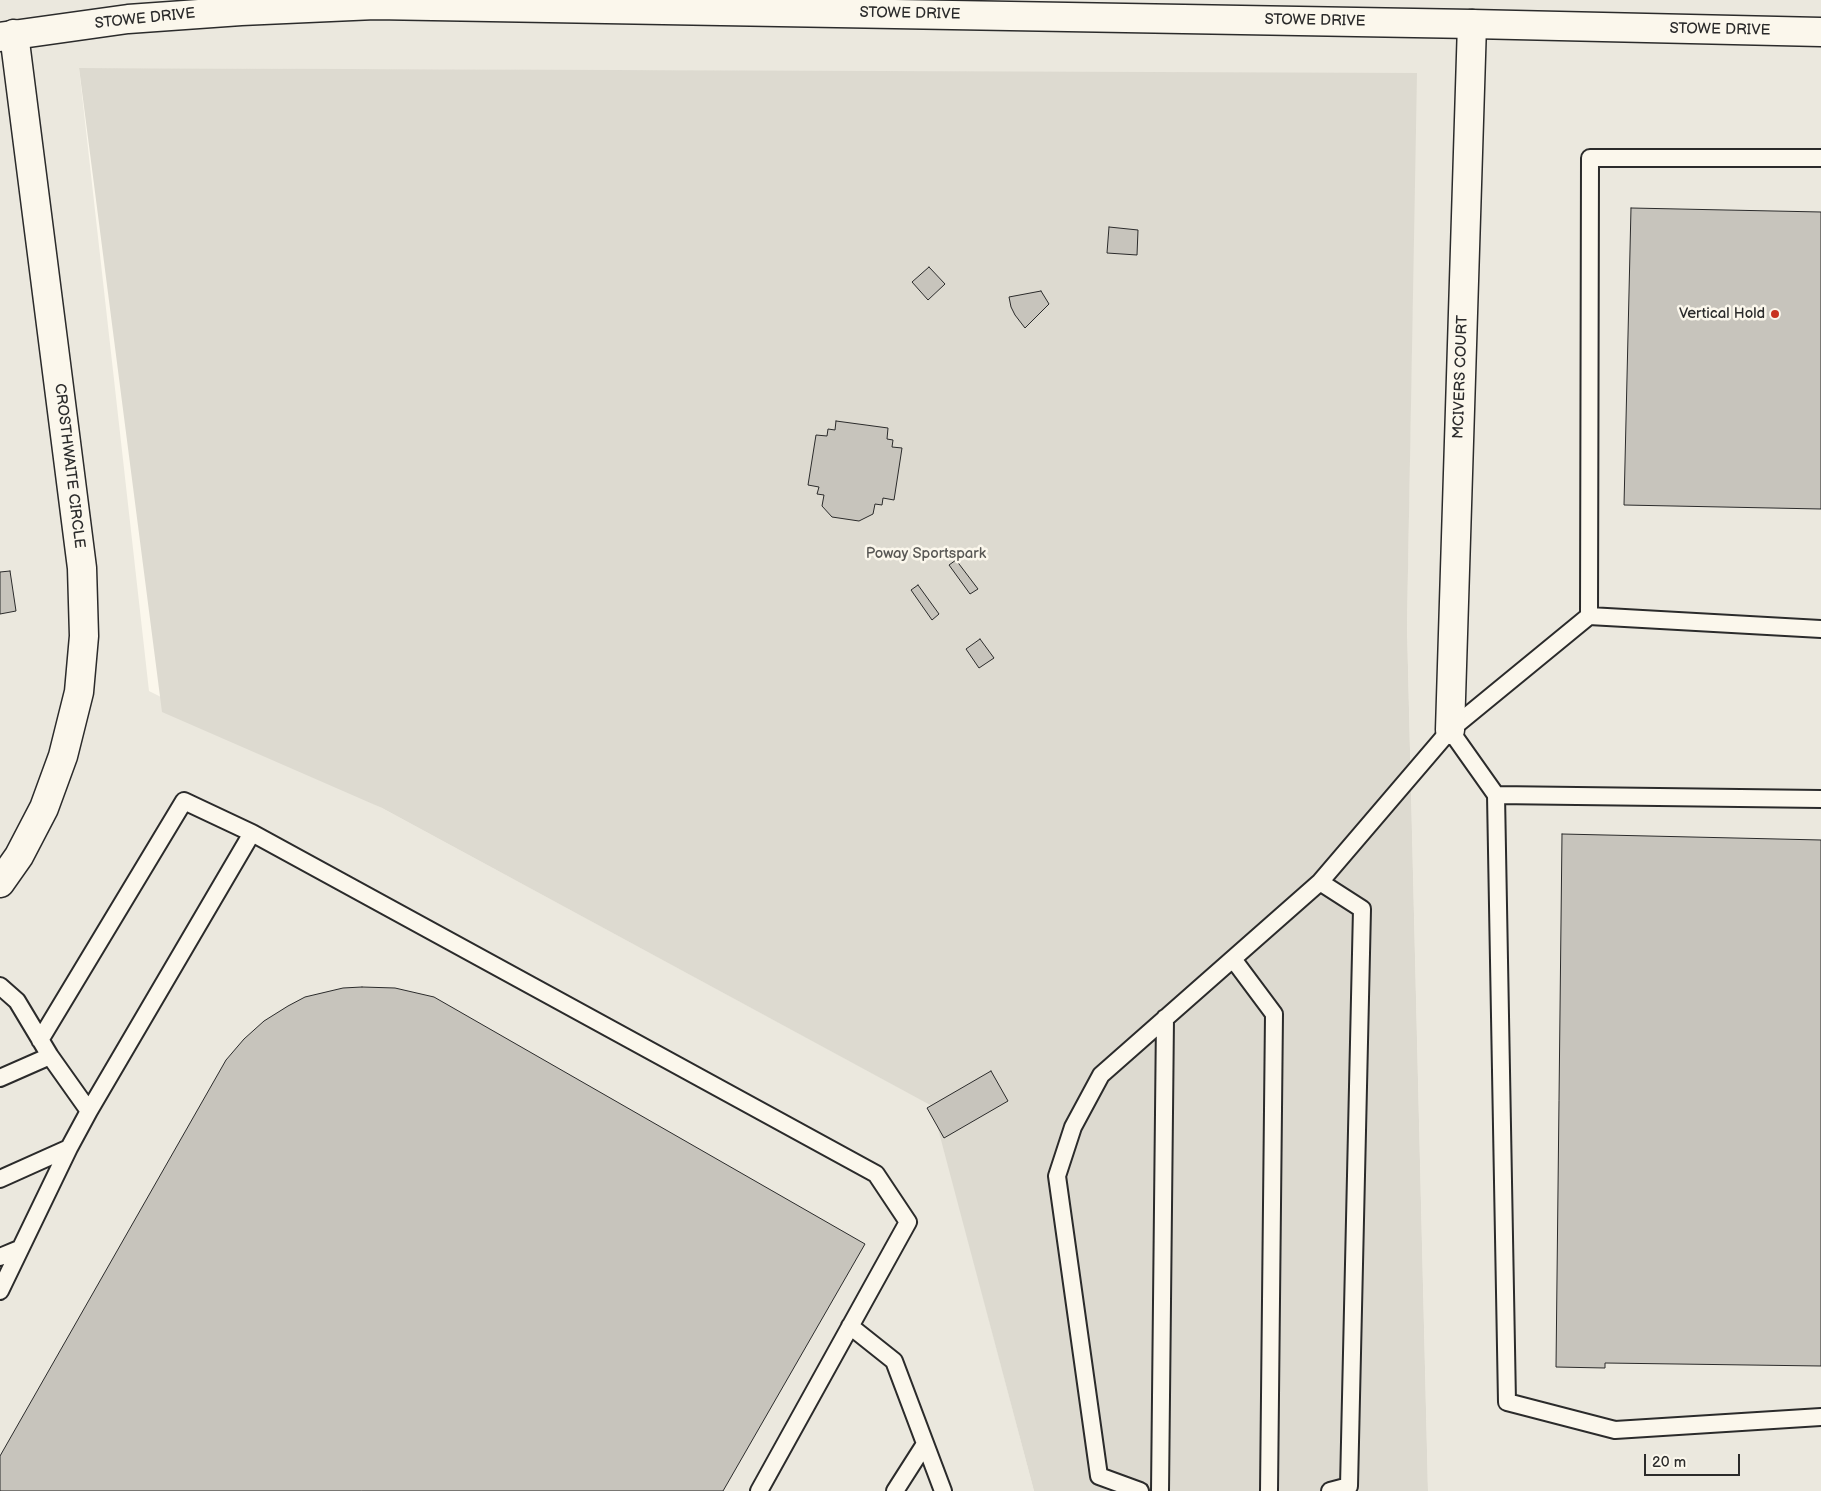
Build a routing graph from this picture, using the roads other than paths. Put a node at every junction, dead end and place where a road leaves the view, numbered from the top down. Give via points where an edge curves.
1 (1472, 24) junction
2 (1821, 32) edge
3 (7, 35) edge
4 (1821, 158) edge
5 (1588, 616) junction
6 (1821, 629) edge
7 (1450, 730) junction
8 (1496, 795) junction
9 (1821, 799) edge
10 (252, 833) junction
11 (1320, 882) junction
12 (0, 883) edge
13 (1233, 959) junction
14 (0, 986) edge
15 (1165, 1018) junction
16 (40, 1040) junction
17 (50, 1056) junction
18 (0, 1078) edge
19 (89, 1112) junction
20 (69, 1148) junction
21 (0, 1178) edge
22 (19, 1249) junction
23 (0, 1257) edge
24 (0, 1291) edge
25 (850, 1326) junction
26 (1821, 1417) edge
27 (925, 1444) junction
28 (759, 1491) edge
29 (895, 1491) edge
30 (943, 1491) edge
31 (1140, 1491) edge
32 (1160, 1491) edge
33 (1269, 1491) edge
34 (1330, 1491) edge

1 - 2 main road, STOWE DRIVE
1 - 3 main road, STOWE DRIVE via 375,5 128,19
1 - 7 main road, MCIVERS COURT
3 - 12 main road, CROSTHWAITE CIRCLE via 82,568 84,636 80,692 63,756 44,808 20,856
4 - 5 lane via 1590,158
5 - 6 lane
5 - 7 lane
7 - 8 lane
7 - 11 lane
8 - 9 lane
8 - 26 lane via 1507,1402 1615,1430
10 - 16 lane via 184,800
10 - 19 lane
10 - 25 lane via 876,1174 908,1222
11 - 13 lane
11 - 34 lane via 1362,909 1349,1486
13 - 15 lane
13 - 33 lane via 1274,1014
14 - 16 lane via 17,1001
15 - 31 lane via 1101,1076 1073,1127 1057,1176 1099,1476
15 - 32 lane
16 - 17 lane
17 - 18 lane
17 - 19 lane
19 - 20 lane
20 - 21 lane
20 - 22 lane
22 - 23 lane
22 - 24 lane
25 - 27 lane via 894,1361
25 - 28 lane
27 - 29 lane
27 - 30 lane

